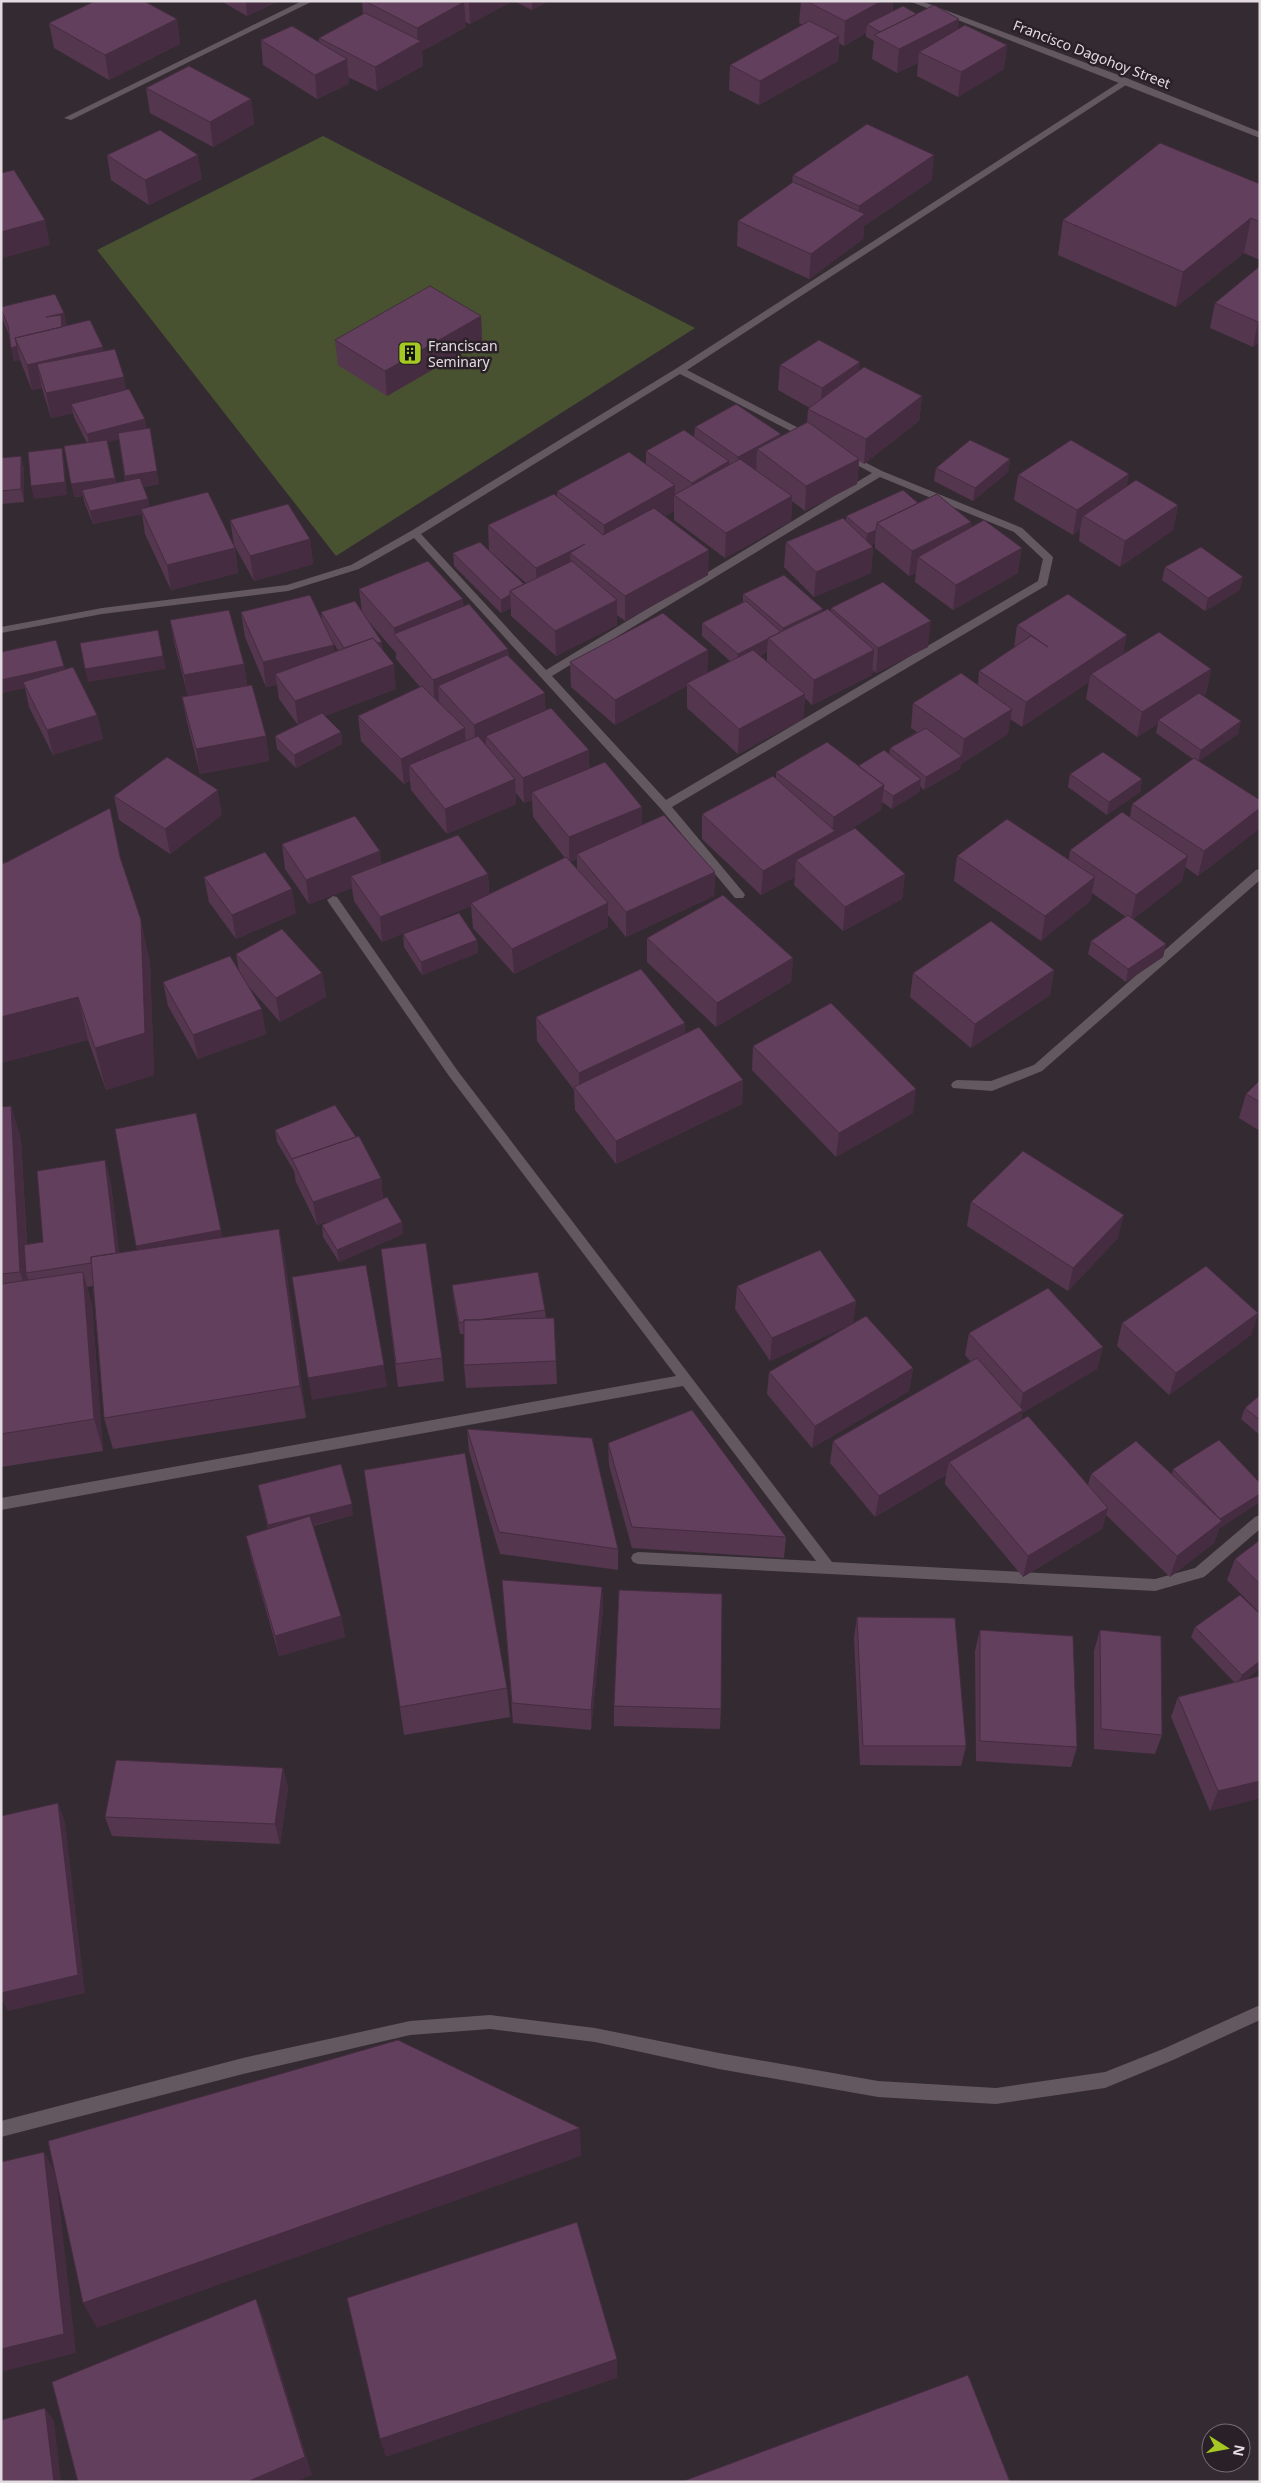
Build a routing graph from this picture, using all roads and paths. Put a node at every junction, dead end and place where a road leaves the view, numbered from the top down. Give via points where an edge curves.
1 (309, 1) edge
2 (913, 1) edge
3 (1126, 81) junction
4 (68, 118) dead end
5 (1260, 136) edge
6 (680, 370) junction
7 (819, 442) edge
8 (836, 451) edge
9 (880, 474) junction
10 (415, 533) junction
11 (1, 630) edge
12 (546, 675) junction
13 (665, 806) junction
14 (1260, 873) edge
15 (739, 895) dead end
16 (334, 900) dead end
17 (957, 1085) dead end
18 (685, 1380) junction
19 (1, 1504) edge
20 (1260, 1522) edge
21 (638, 1558) dead end
22 (828, 1568) junction
23 (1260, 2012) edge
24 (1, 2129) edge

1 - 4 street
2 - 3 street, Francisco Dagohoy Street
3 - 5 street, Francisco Dagohoy Street
3 - 6 street
6 - 7 street
6 - 10 street
8 - 9 street
9 - 12 street
9 - 13 street via 1018,530 1048,558 1043,584
10 - 11 street via 355,567 288,588 102,611
10 - 12 street
12 - 13 street
13 - 15 street
14 - 17 street via 1038,1068 992,1086
16 - 18 street via 453,1073
18 - 19 street
18 - 22 street
20 - 22 street via 1199,1572 1155,1585
21 - 22 street
23 - 24 street via 1105,2080 996,2096 878,2089 718,2061 596,2035 490,2022 410,2028 243,2066

